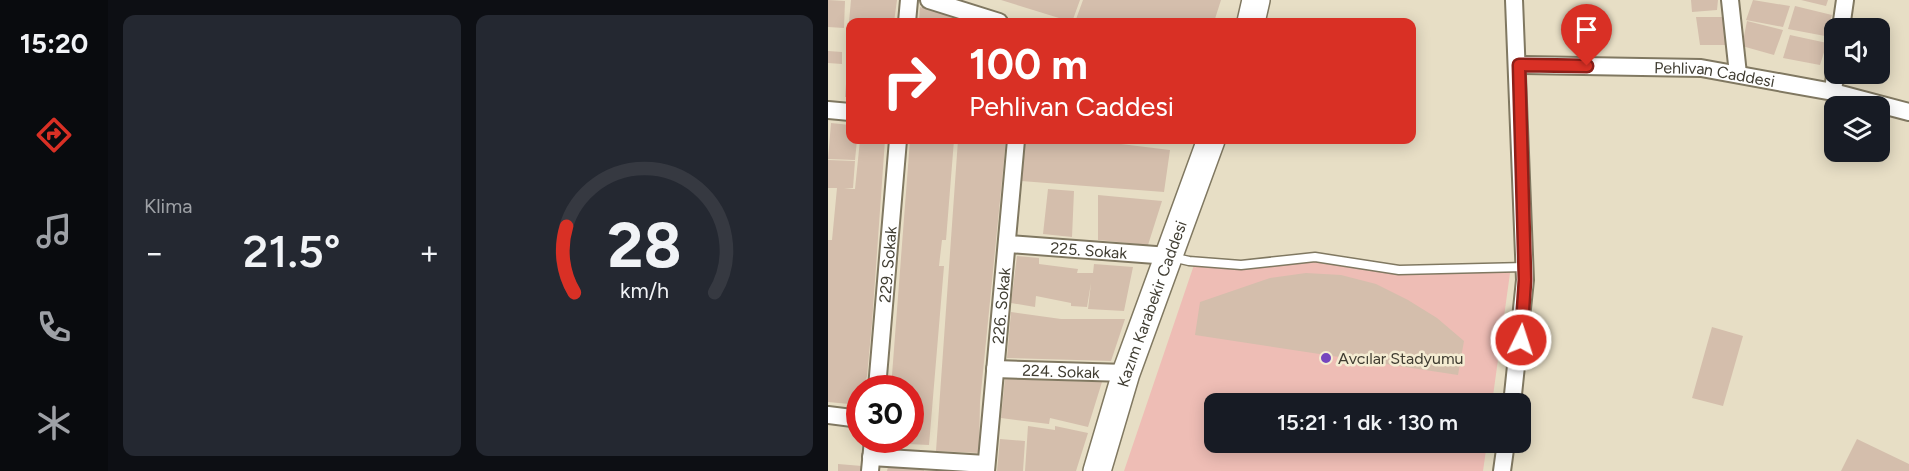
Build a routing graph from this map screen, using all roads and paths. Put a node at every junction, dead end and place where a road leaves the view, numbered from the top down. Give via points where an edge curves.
1 (909, 0) edge
2 (929, 0) edge
3 (1256, 0) edge
4 (1514, 0) edge
5 (1730, 0) edge
6 (1845, 0) edge
7 (907, 18) edge
8 (986, 18) edge
9 (1252, 18) edge
10 (1842, 18) edge
11 (1519, 65) junction
12 (1738, 74) junction
13 (1834, 84) edge
14 (1833, 92) junction
15 (828, 110) edge
16 (846, 112) edge
17 (1909, 112) edge
18 (898, 144) edge
19 (1016, 144) edge
20 (1208, 144) edge
21 (1008, 244) junction
22 (1169, 256) junction
23 (1525, 267) junction
24 (995, 369) junction
25 (1126, 373) junction
26 (878, 375) edge
27 (1514, 393) edge
28 (828, 415) edge
29 (846, 417) edge
30 (1504, 453) edge
31 (871, 464) edge
32 (986, 468) edge
33 (1097, 471) edge
34 (1502, 471) edge

1 - 7 street
2 - 8 street
3 - 9 main road
4 - 11 street
5 - 12 street
6 - 10 street
11 - 12 street, Pehlivan Caddesi via 1701,68
11 - 23 street
12 - 14 street, Pehlivan Caddesi
13 - 14 street
14 - 17 street, Pehlivan Caddesi
15 - 16 street
18 - 26 street, 229. Sokak
19 - 21 street, 226. Sokak
20 - 22 main road, Kazım Karabekir Caddesi
21 - 22 street, 225. Sokak
21 - 24 street, 226. Sokak
22 - 23 lane via 1241,265 1315,257 1399,270
22 - 25 main road, Kazım Karabekir Caddesi
23 - 27 street
24 - 25 street, 224. Sokak
24 - 32 street, 226. Sokak
25 - 33 main road, Kazım Karabekir Caddesi
28 - 29 street
30 - 34 street
31 - 32 street

